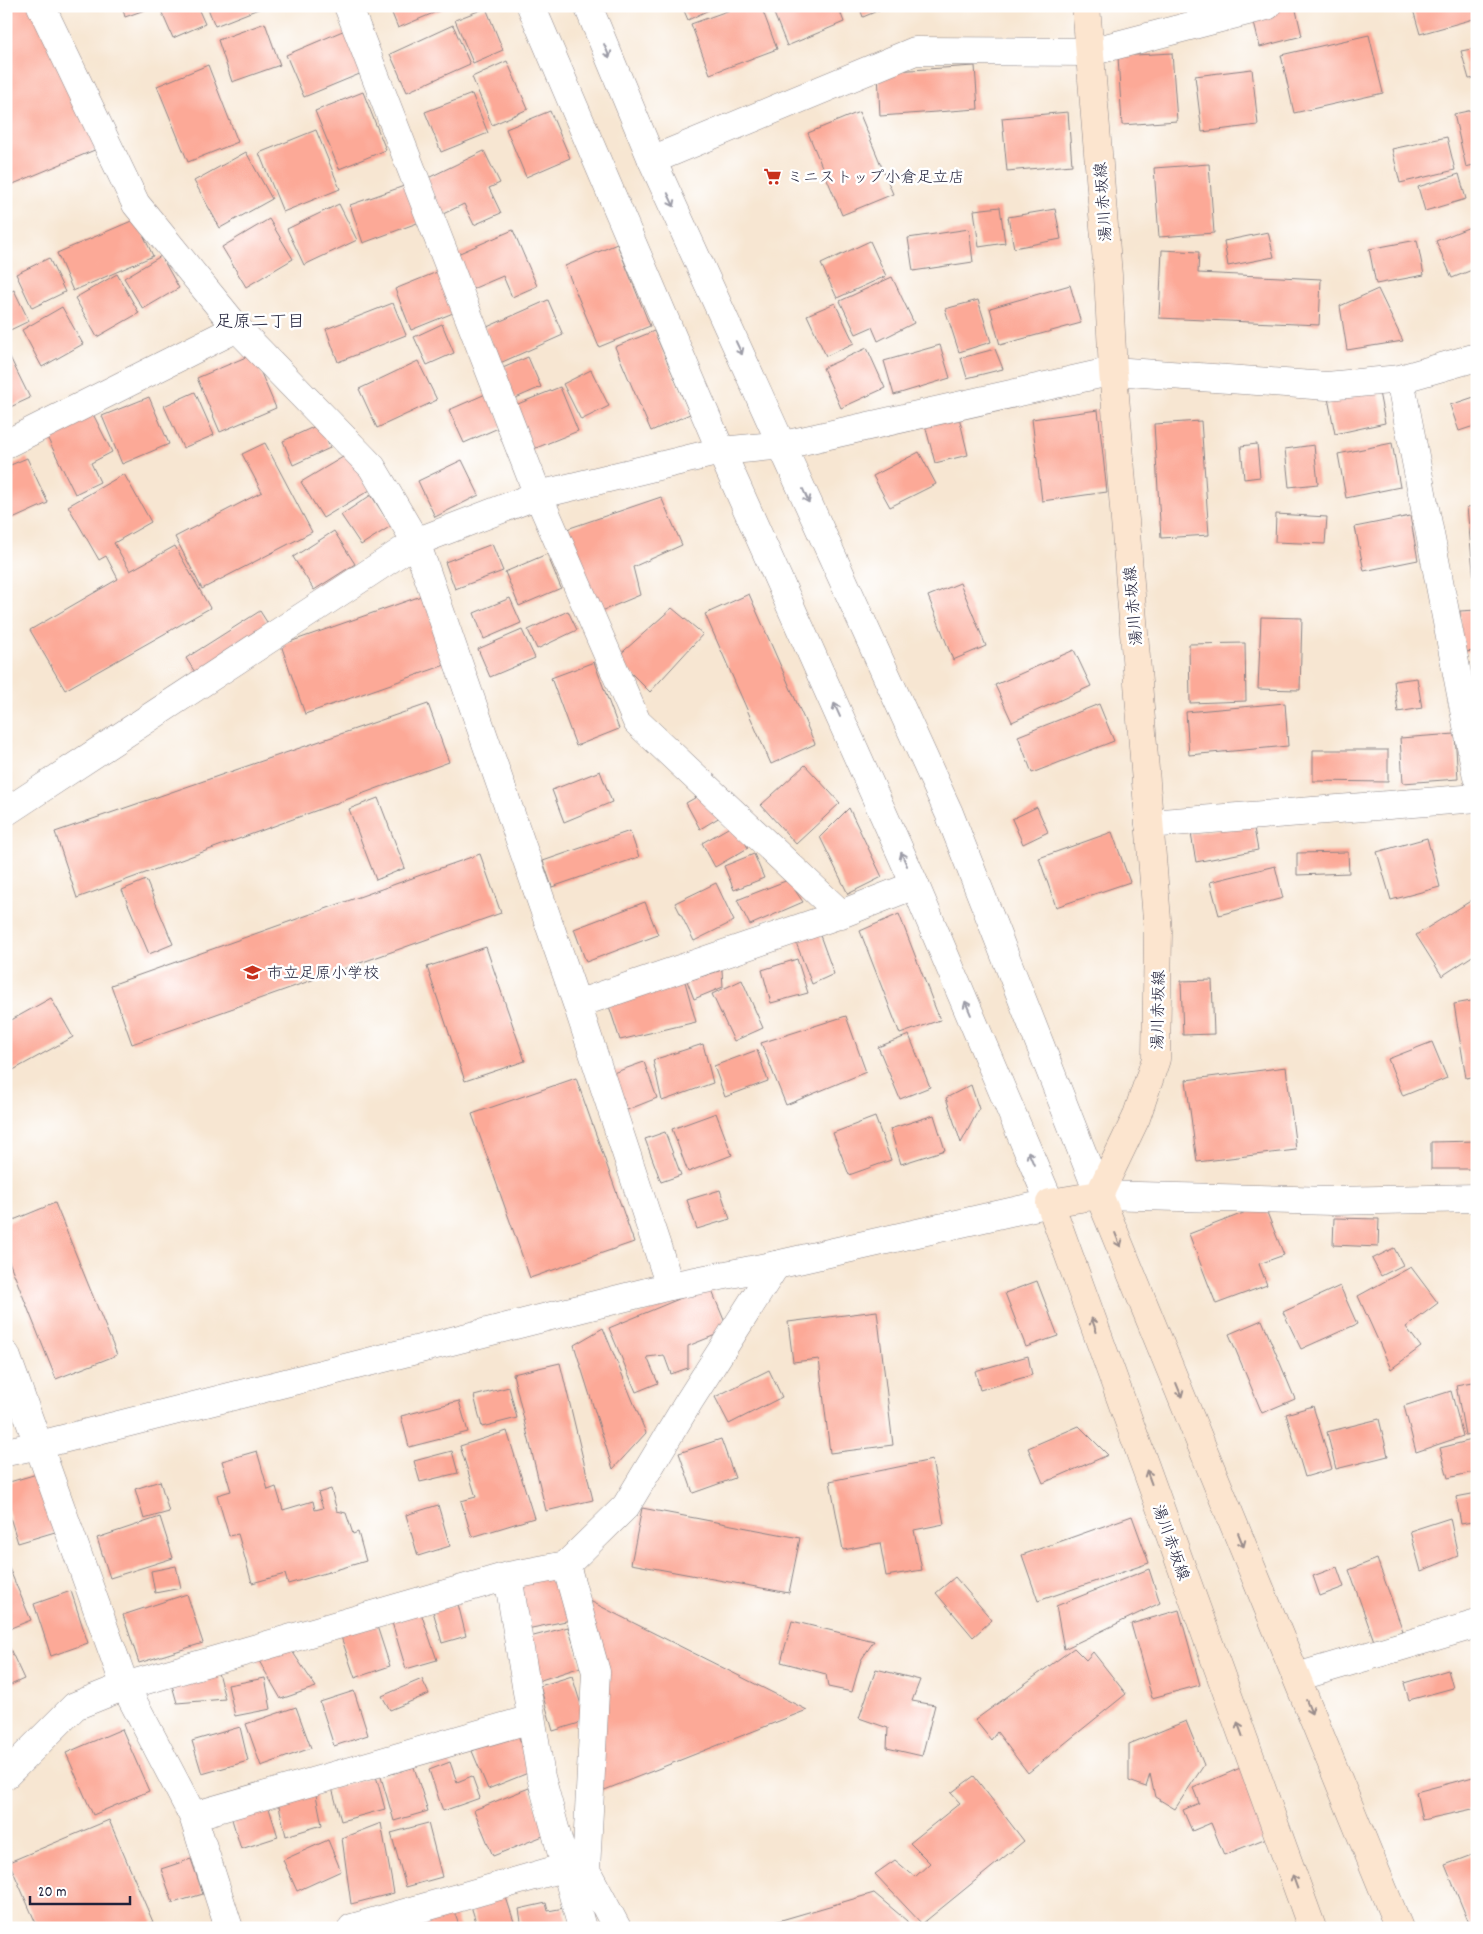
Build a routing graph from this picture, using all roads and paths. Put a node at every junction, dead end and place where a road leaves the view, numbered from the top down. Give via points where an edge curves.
1 (41, 6) edge
2 (348, 6) edge
3 (531, 6) edge
4 (588, 6) edge
5 (1086, 6) edge
6 (1267, 6) edge
7 (1090, 52) junction
8 (652, 160) junction
9 (237, 328) junction
10 (1477, 357) edge
11 (1113, 371) junction
12 (1400, 379) junction
13 (6, 444) edge
14 (784, 446) junction
15 (721, 451) junction
16 (538, 495) junction
17 (416, 542) junction
18 (1477, 777) edge
19 (1477, 798) edge
20 (6, 812) edge
21 (1149, 824) junction
22 (916, 885) junction
23 (841, 914) junction
24 (577, 1004) junction
25 (1099, 1195) junction
26 (1477, 1198) edge
27 (1050, 1203) junction
28 (776, 1265) junction
29 (670, 1286) junction
30 (6, 1355) edge
31 (40, 1445) junction
32 (6, 1452) edge
33 (566, 1565) junction
34 (508, 1576) junction
35 (1477, 1624) edge
36 (1297, 1677) junction
37 (125, 1686) junction
38 (531, 1718) junction
39 (6, 1776) edge
40 (193, 1816) junction
41 (566, 1867) junction
42 (230, 1928) edge
43 (352, 1928) edge
44 (582, 1928) edge
45 (617, 1928) edge
46 (1312, 1928) edge
47 (1399, 1928) edge

1 - 9 street via 136,204
2 - 16 street
3 - 15 street
4 -> 8 street
5 - 7 main road, 湯川赤坂線
6 - 7 street
7 - 8 street via 915,50
7 - 11 main road, 湯川赤坂線
8 -> 14 street
9 - 13 street
9 - 17 street via 372,467
10 - 12 street
11 - 12 street via 1327,386
11 - 14 street
11 - 21 main road, 湯川赤坂線
12 - 18 street
14 - 15 street
14 -> 25 street via 950,813
15 - 16 street
22 -> 15 street
16 - 17 street
16 - 23 street via 637,722
17 - 20 street
17 - 24 street
19 - 21 street
21 - 25 main road, 湯川赤坂線 via 1158,932 1156,1058 1136,1118
22 - 23 street
27 -> 22 street
23 - 24 street
24 - 29 street
25 - 26 street via 1332,1201
25 - 27 main road
25 -> 36 main road
27 - 28 street
46 -> 27 main road, 湯川赤坂線
28 - 29 street
28 - 33 street via 626,1506
29 - 31 street
30 - 31 street
31 - 32 street
31 - 37 street
33 - 34 street
33 - 45 street via 596,1672 586,1870
34 - 37 street
34 - 38 street
35 - 36 street
36 -> 47 main road
37 - 39 street via 75,1706
37 - 40 street
38 - 40 street
38 - 41 street via 541,1777
40 - 42 street
41 - 43 street
41 - 44 street

